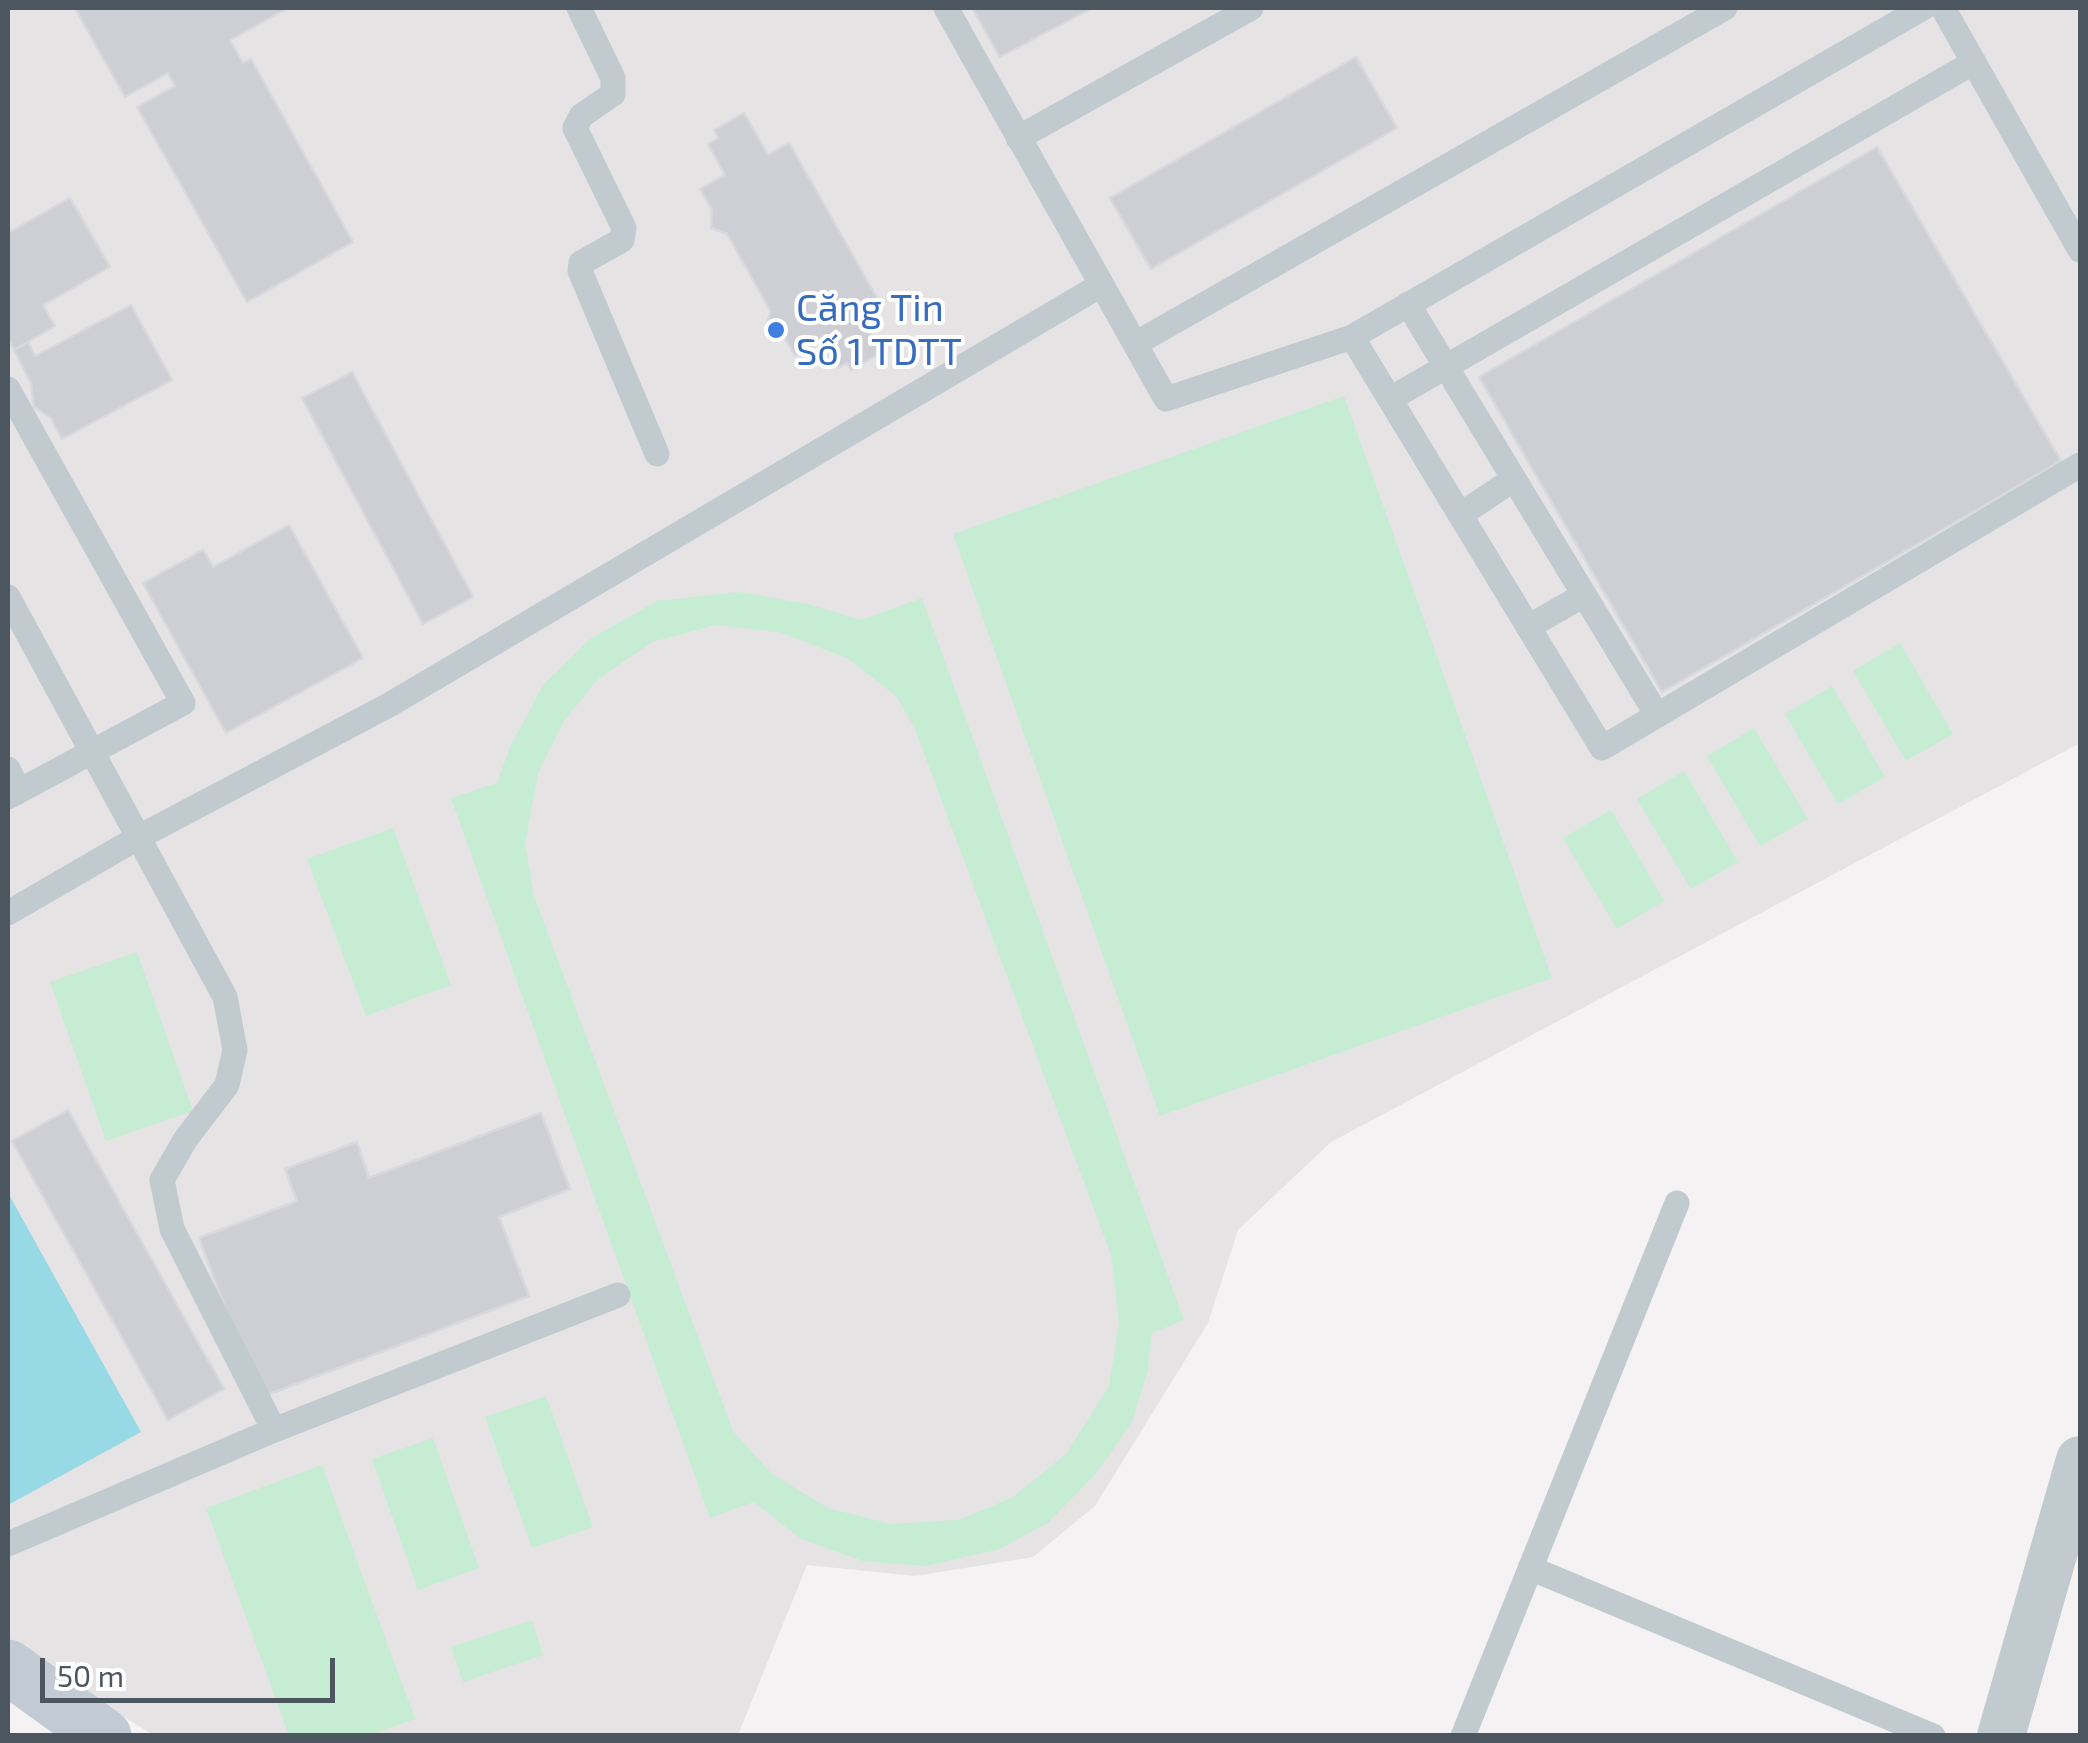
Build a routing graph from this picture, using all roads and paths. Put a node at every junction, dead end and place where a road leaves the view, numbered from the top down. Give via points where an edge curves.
1 (580, 8) edge
2 (946, 8) edge
3 (1250, 8) edge
4 (1726, 8) edge
5 (1923, 8) edge
6 (1943, 8) edge
7 (1974, 62) junction
8 (1018, 138) junction
9 (2080, 250) edge
10 (1102, 285) junction
11 (1408, 304) junction
12 (1352, 337) junction
13 (1135, 344) junction
14 (1446, 366) junction
15 (8, 389) edge
16 (1390, 399) junction
17 (657, 454) dead end
18 (2080, 464) edge
19 (1514, 479) junction
20 (1460, 515) junction
21 (1584, 595) junction
22 (8, 597) edge
23 (1528, 627) junction
24 (1658, 716) junction
25 (88, 752) junction
26 (12, 786) edge
27 (138, 837) junction
28 (8, 913) edge
29 (1676, 1203) dead end
30 (618, 1295) dead end
31 (274, 1430) junction
32 (2080, 1460) edge
33 (8, 1544) edge
34 (1530, 1568) junction
35 (8, 1667) edge
36 (104, 1736) edge
37 (1462, 1736) edge
38 (1933, 1736) edge
39 (2001, 1736) edge

1 - 17 lane via 613,78 612,94 575,128 624,228 622,240 581,262 580,271
2 - 8 lane
3 - 8 lane
4 - 13 lane
5 - 11 lane
6 - 7 lane
7 - 9 lane
7 - 14 lane
8 - 10 lane
10 - 13 lane
10 - 27 lane via 389,706
11 - 12 lane
11 - 14 lane
12 - 13 lane via 1166,399
12 - 16 lane
14 - 16 lane
14 - 19 lane
15 - 25 lane via 183,703
16 - 20 lane
18 - 24 lane
19 - 20 lane
19 - 21 lane
20 - 23 lane
21 - 23 lane
21 - 24 lane
22 - 25 lane
23 - 24 lane via 1602,748
25 - 26 lane
25 - 27 lane
27 - 28 lane
27 - 31 lane via 224,997 235,1050 227,1085 162,1180 172,1229
29 - 34 lane
30 - 31 lane
31 - 33 lane
32 - 39 street
34 - 37 lane
34 - 38 lane
35 - 36 street

